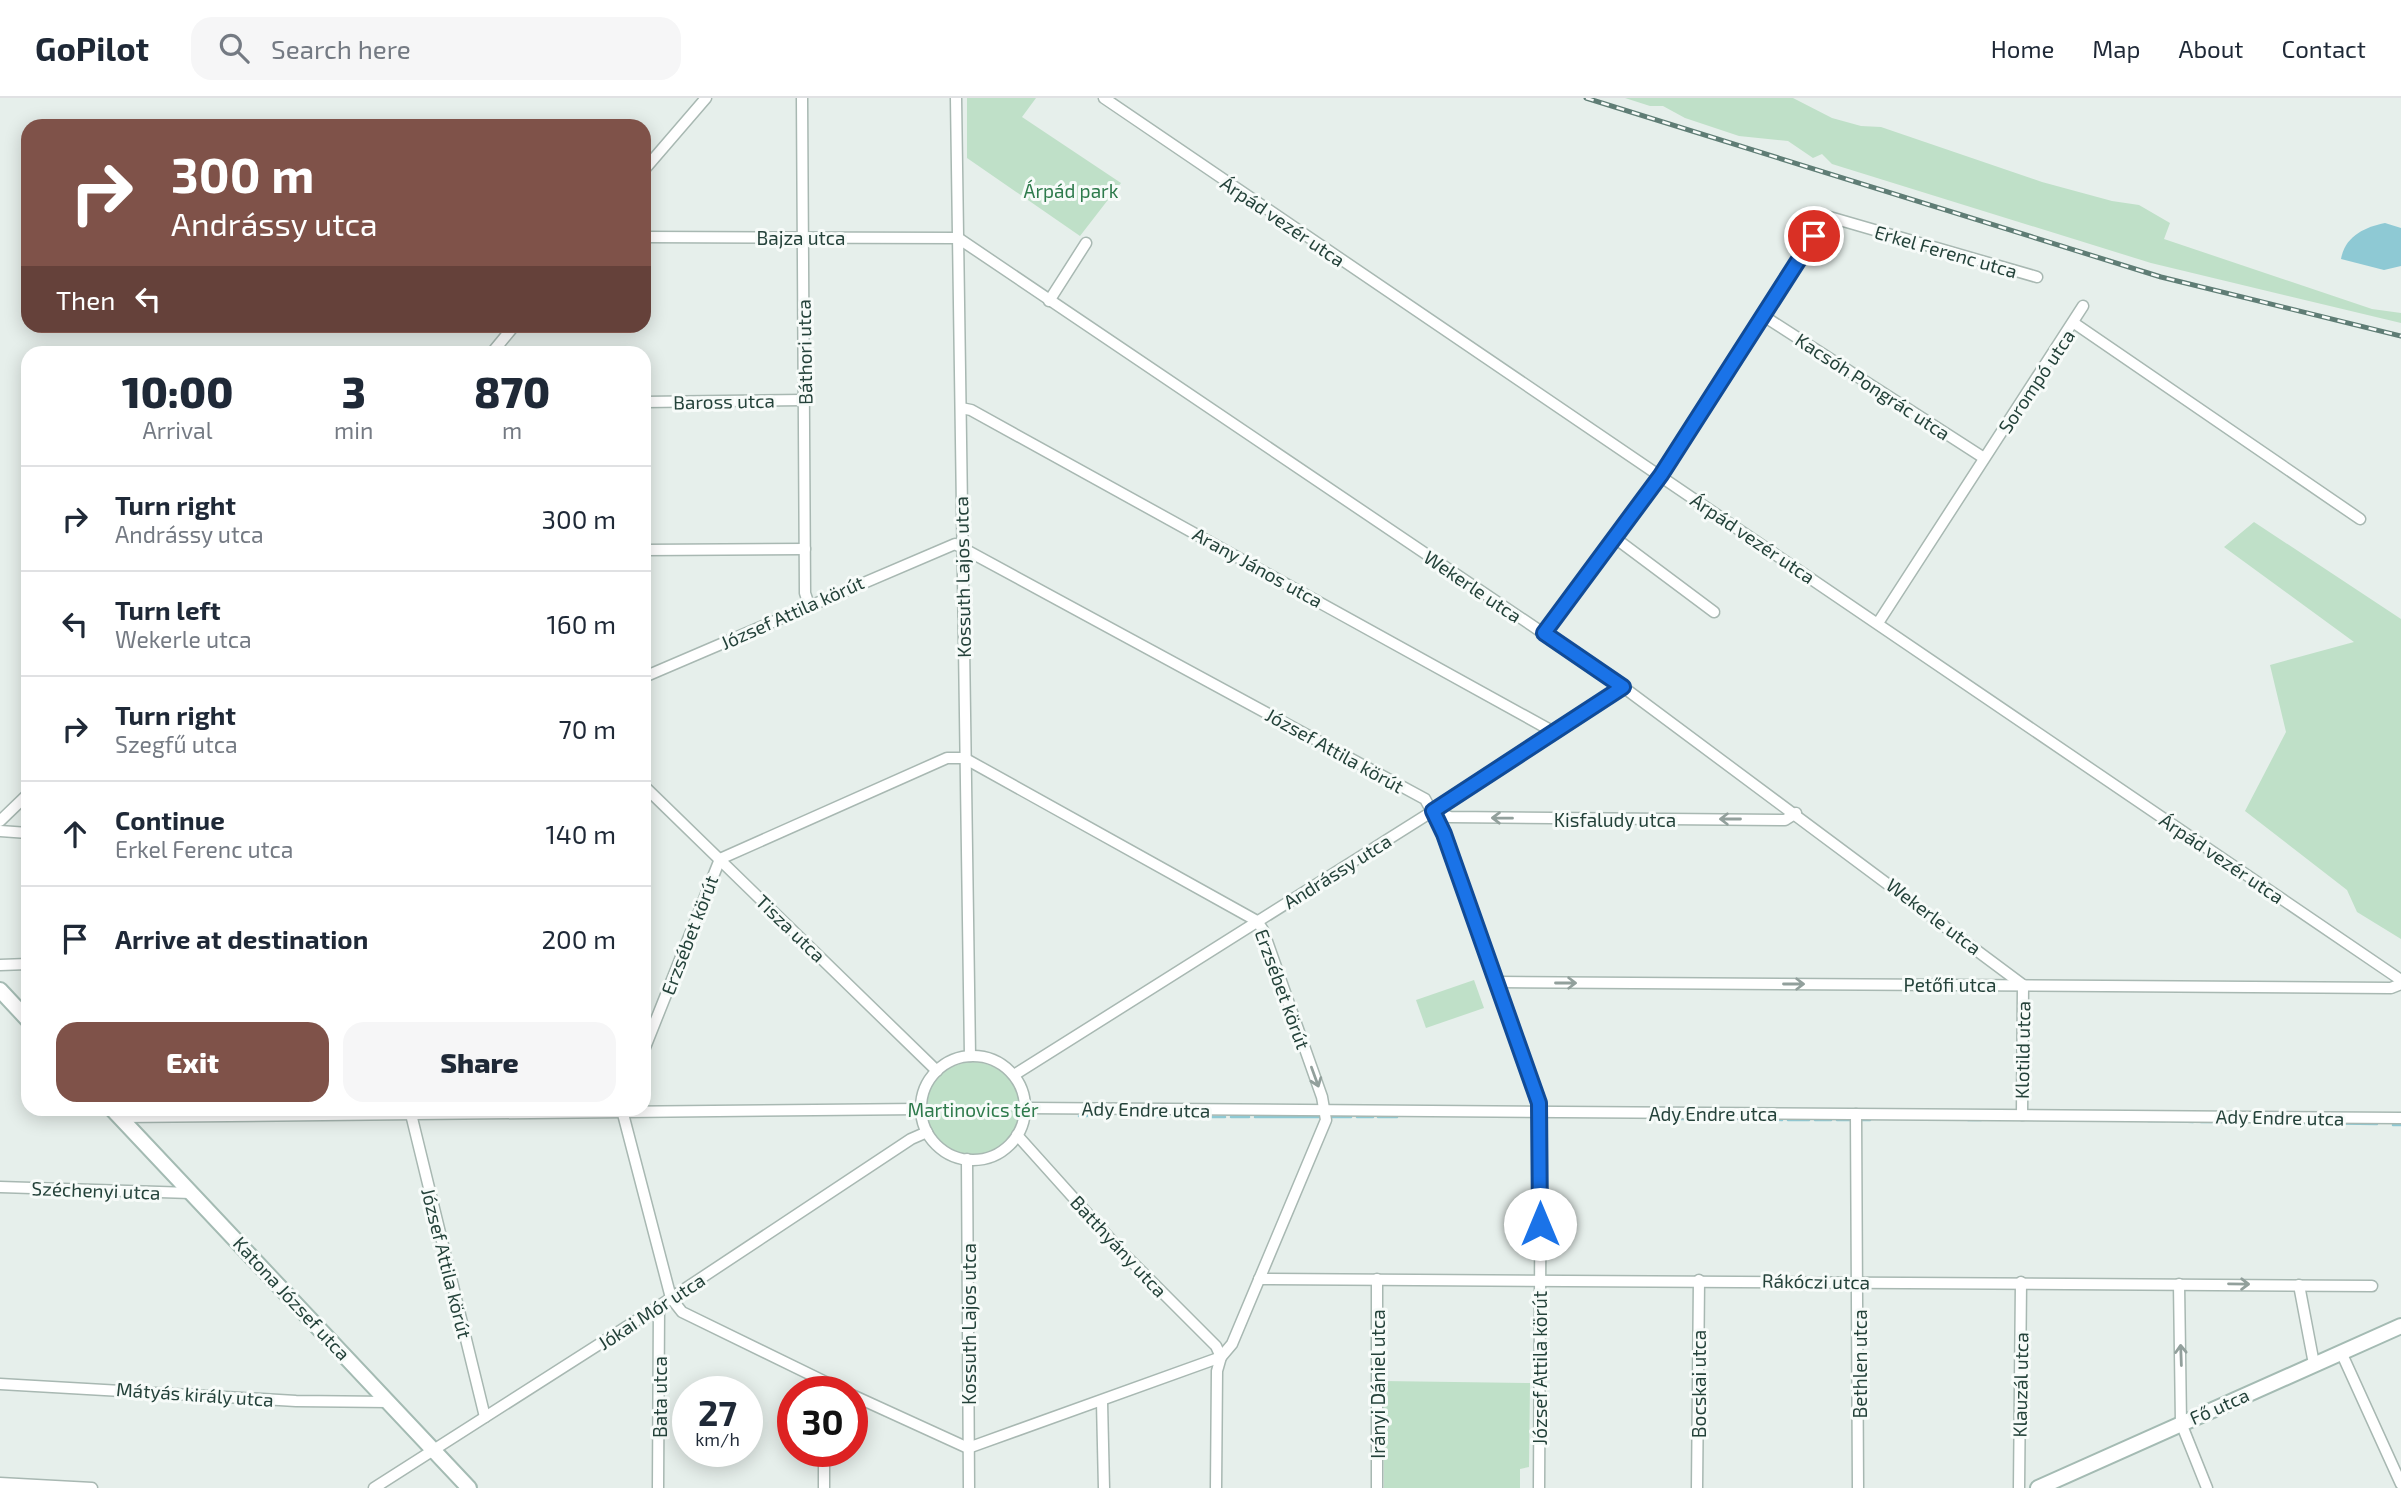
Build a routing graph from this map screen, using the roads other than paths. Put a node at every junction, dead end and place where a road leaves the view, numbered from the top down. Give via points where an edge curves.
1 (706, 98) edge
2 (803, 98) edge
3 (956, 98) edge
4 (1104, 98) edge
5 (651, 162) edge
6 (651, 237) edge
7 (803, 237) junction
8 (958, 238) junction
9 (1086, 243) dead end
10 (2037, 277) dead end
11 (1049, 301) junction
12 (2084, 306) dead end
13 (1762, 315) junction
14 (2074, 323) junction
15 (804, 400) junction
16 (651, 402) edge
17 (961, 408) junction
18 (1984, 458) junction
19 (1661, 475) junction
20 (2360, 519) dead end
21 (1615, 538) junction
22 (961, 545) junction
23 (805, 549) junction
24 (651, 550) edge
25 (809, 604) junction
26 (1714, 612) dead end
27 (1878, 623) junction
28 (1544, 633) junction
29 (651, 674) edge
30 (1623, 687) junction
31 (1552, 731) junction
32 (964, 758) junction
33 (651, 793) edge
34 (21, 801) edge
35 (1433, 811) junction
36 (1796, 813) junction
37 (0, 821) edge
38 (0, 831) edge
39 (21, 832) edge
40 (720, 859) junction
41 (1257, 921) junction
42 (21, 964) edge
43 (0, 965) edge
44 (1498, 982) junction
45 (2401, 982) edge
46 (2023, 985) junction
47 (1, 992) edge
48 (21, 1013) edge
49 (651, 1032) edge
50 (970, 1056) junction
51 (937, 1071) junction
52 (1014, 1075) junction
53 (1025, 1108) junction
54 (921, 1109) junction
55 (651, 1111) edge
56 (1326, 1111) junction
57 (1541, 1112) junction
58 (1856, 1114) junction
59 (2022, 1115) junction
60 (120, 1116) edge
61 (411, 1116) edge
62 (623, 1116) edge
63 (2401, 1118) edge
64 (927, 1132) junction
65 (1017, 1135) junction
66 (967, 1159) junction
67 (0, 1187) edge
68 (192, 1193) junction
69 (1259, 1279) junction
70 (1377, 1279) junction
71 (1539, 1280) junction
72 (1699, 1280) junction
73 (1859, 1282) junction
74 (2021, 1282) junction
75 (2179, 1284) junction
76 (2299, 1285) junction
77 (2372, 1286) dead end
78 (671, 1298) junction
79 (659, 1306) junction
80 (2401, 1326) edge
81 (2341, 1352) junction
82 (1220, 1357) junction
83 (2314, 1364) junction
84 (803, 1376) edge
85 (0, 1384) edge
86 (390, 1402) junction
87 (868, 1402) edge
88 (1102, 1402) junction
89 (485, 1417) junction
90 (2180, 1423) junction
91 (968, 1448) junction
92 (435, 1451) junction
93 (824, 1467) edge
94 (0, 1483) edge
95 (2401, 1484) edge
96 (93, 1488) edge
97 (374, 1488) edge
98 (469, 1488) edge
99 (658, 1488) edge
100 (824, 1488) edge
101 (969, 1488) edge
102 (1104, 1488) edge
103 (1216, 1488) edge
104 (1377, 1488) edge
105 (1539, 1488) edge
106 (1697, 1488) edge
107 (1858, 1488) edge
108 (2019, 1488) edge
109 (2038, 1488) edge
110 (2207, 1488) edge

1 - 5 street
2 - 7 street, Báthori utca
3 - 8 street, Kossuth Lajos utca
4 - 19 street, Árpád vezér utca
6 - 7 street, Bajza utca
7 - 8 street, Bajza utca
7 - 15 street, Báthori utca
8 - 11 street, Wekerle utca
8 - 17 street, Kossuth Lajos utca
9 - 11 street
10 - 13 street, Erkel Ferenc utca via 1826,216
11 - 28 street, Wekerle utca
12 - 14 street
13 - 18 street, Kacsóh Pongrác utca
13 - 19 street, Erkel Ferenc utca
14 - 18 street, Sorompó utca
14 - 20 street, Sorompó utca
15 - 16 street, Baross utca
15 - 23 street, Báthori utca
17 - 22 street, Kossuth Lajos utca
17 - 31 street, Arany János utca
18 - 27 street, Sorompó utca
19 - 21 street, Erkel Ferenc utca
19 - 27 street, Árpád vezér utca
21 - 26 street
21 - 28 street, Erkel Ferenc utca
22 - 25 street, József Attila körút via 949,545
22 - 32 street, Kossuth Lajos utca
22 - 35 street, József Attila körút via 1425,799
23 - 24 street
23 - 25 street, Báthori utca
25 - 29 street, József Attila körút
27 - 45 street, Árpád vezér utca
28 - 30 street, Wekerle utca
30 - 31 street, Andrássy utca
30 - 36 street, Wekerle utca
31 - 35 street, Andrássy utca
32 - 40 street, Erzsébet körút via 947,758
32 - 41 street, Erzsébet körút
32 - 50 street, Kossuth Lajos utca
33 - 40 street, Tisza utca
34 - 37 street
36 -> 35 street, Kisfaludy utca via 1785,820 1539,819 1450,817
35 - 41 street, Andrássy utca
35 - 44 street, József Attila körút
36 - 46 street, Wekerle utca
38 - 39 street
40 - 49 street, Erzsébet körút
40 - 51 street, Tisza utca
41 - 52 street, Andrássy utca
41 -> 56 street, Erzsébet körút
42 - 43 street
44 -> 46 street, Petőfi utca
44 - 57 street, József Attila körút
45 - 46 street, Petőfi utca via 2391,988
46 - 59 street, Klotild utca
47 - 48 main road
50 - 51 street via 948,1062
50 - 52 street via 1002,1064
51 - 54 street via 928,1082
52 - 53 street
53 - 56 street, Ady Endre utca
53 - 65 street
54 - 55 street
54 - 64 street
56 - 57 street, Ady Endre utca
56 - 69 street via 1324,1132
57 - 58 street, Ady Endre utca
57 - 71 street, József Attila körút
58 - 59 street, Ady Endre utca
58 - 73 street, Bethlen utca
59 - 63 street, Ady Endre utca
60 - 68 main road, Katona József utca
61 - 89 street, József Attila körút
62 - 78 street
64 - 66 street via 937,1145
64 - 78 street, Jókai Mór utca
65 - 66 street via 996,1154
65 - 82 street, Batthyány utca via 1123,1253 1216,1346
66 - 91 street, Kossuth Lajos utca
67 - 68 street, Széchenyi utca
68 - 86 main road, Katona József utca
69 - 70 street, Rákóczi utca
69 - 82 street via 1232,1344
70 - 71 street, Rákóczi utca
70 - 104 street, Irányi Dániel utca
71 - 72 street, Rákóczi utca
71 - 105 street, József Attila körút
72 - 73 street, Rákóczi utca
72 - 106 street, Bocskai utca
73 - 74 street, Rákóczi utca
73 - 107 street, Bethlen utca
74 - 75 street, Rákóczi utca
74 - 108 street, Klauzál utca
75 -> 76 street, Rákóczi utca
90 -> 75 street
76 - 77 street, Rákóczi utca
76 - 83 street
78 - 79 street, Jókai Mór utca
78 - 84 street via 682,1312
79 - 89 street, Jókai Mór utca
79 - 99 street, Bata utca
80 - 81 main road, Fő utca
81 - 83 main road, Fő utca
81 - 95 street
82 - 88 street
82 - 103 street
83 - 90 main road, Fő utca
85 - 86 street, Mátyás király utca
86 - 92 main road, Katona József utca
87 - 91 street
88 - 91 street
88 - 102 street
89 - 92 street, Jókai Mór utca
90 - 109 main road, Fő utca
90 - 110 street
91 - 101 street, Kossuth Lajos utca
92 - 97 street, Jókai Mór utca
92 - 98 main road, Katona József utca
93 - 100 street
94 - 96 street

